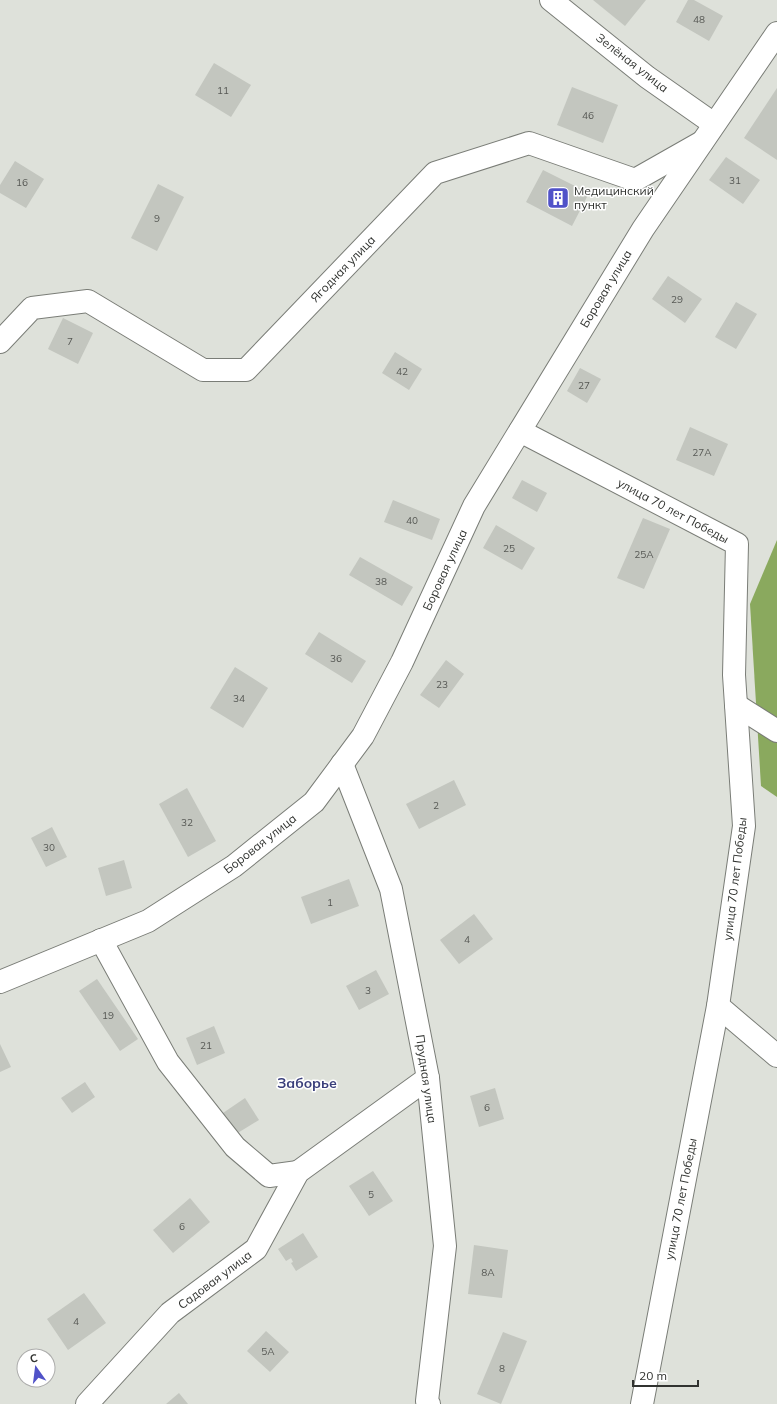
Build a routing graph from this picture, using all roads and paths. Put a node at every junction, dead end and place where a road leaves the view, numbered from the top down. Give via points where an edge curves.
1 (555, 1) edge
2 (777, 33) edge
3 (714, 124) junction
4 (702, 142) junction
5 (0, 342) edge
6 (520, 431) junction
7 (736, 705) junction
8 (777, 731) edge
9 (342, 764) junction
10 (101, 940) junction
11 (0, 982) edge
12 (718, 1006) junction
13 (777, 1056) edge
14 (428, 1078) junction
15 (298, 1172) junction
16 (87, 1404) edge
17 (429, 1404) edge
18 (642, 1404) edge

1 - 3 street, Зелёная улица via 647,76
2 - 3 street, Боровая улица
3 - 4 street, Боровая улица
4 - 5 street, Ягодная улица via 635,180 529,143 435,173 246,370 203,370 88,301 32,308
4 - 6 street, Боровая улица via 642,229
6 - 7 street, улица 70 лет Победы via 737,544 734,675
6 - 9 street, Боровая улица via 474,506 402,662 363,736
7 - 8 street
7 - 12 street, улица 70 лет Победы via 744,826
9 - 10 street, Боровая улица via 314,802 234,866 148,921
9 - 14 street, Прудная улица via 391,889
10 - 11 street, Боровая улица
10 - 15 street via 168,1062 235,1147 269,1176
12 - 13 street
12 - 18 street, улица 70 лет Победы
14 - 15 street, Садовая улица
14 - 17 street, Прудная улица via 445,1246 427,1400
15 - 16 street, Садовая улица via 256,1249 170,1313

